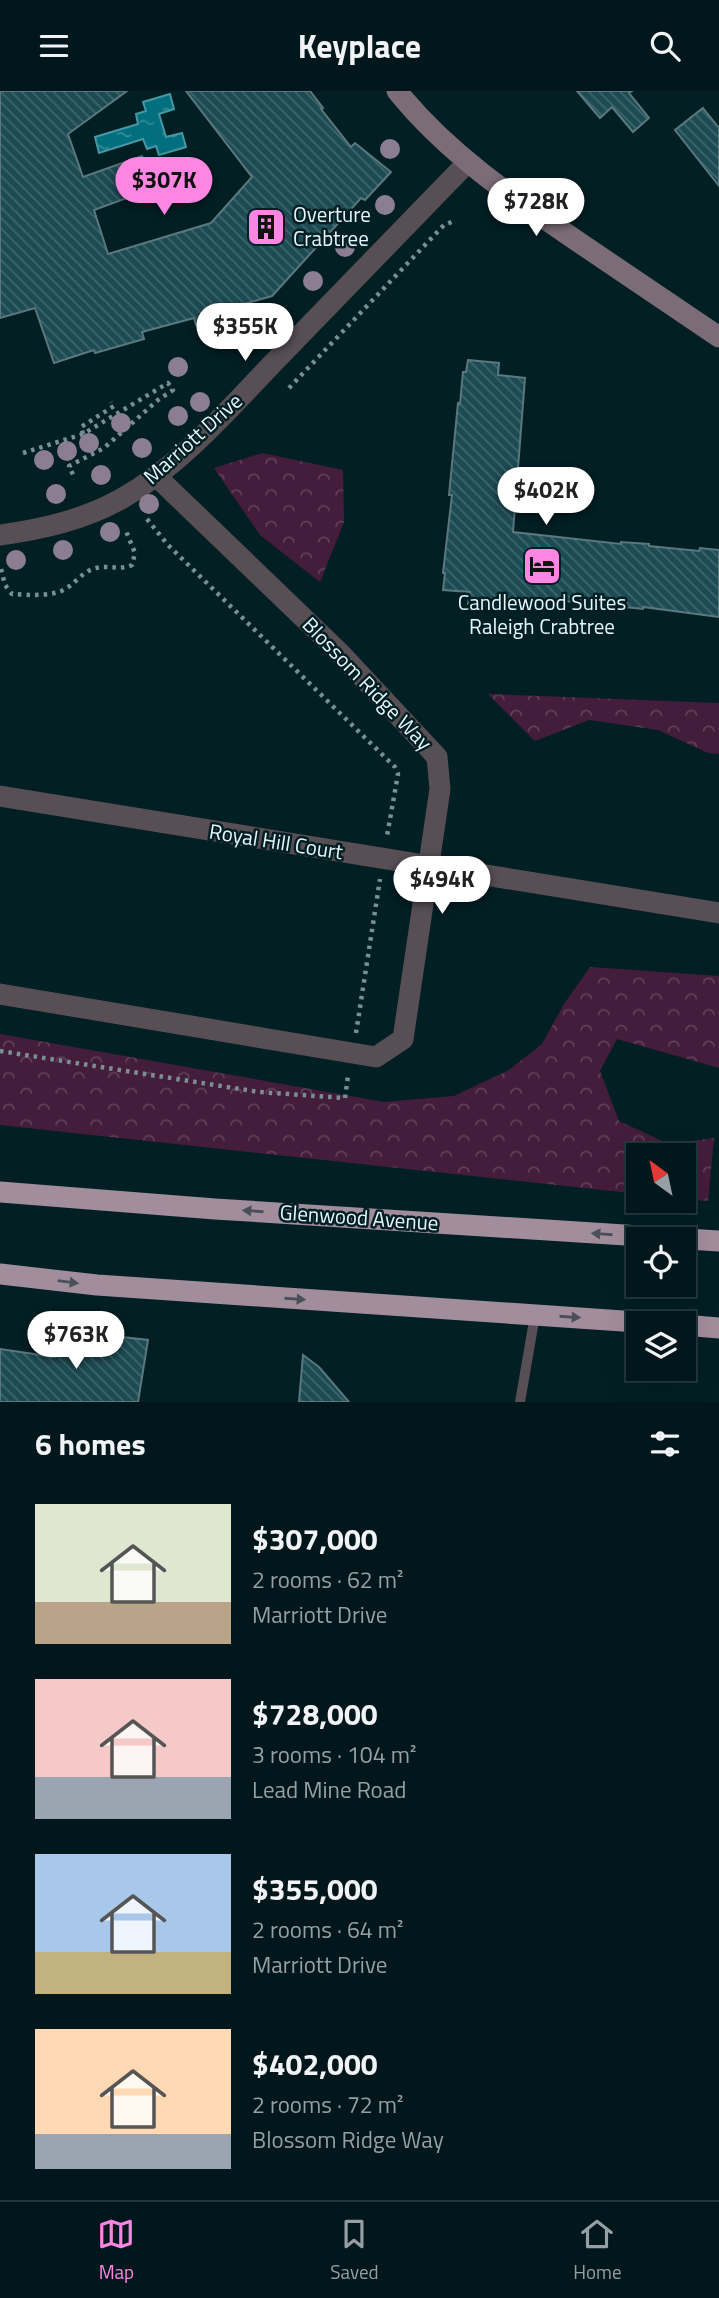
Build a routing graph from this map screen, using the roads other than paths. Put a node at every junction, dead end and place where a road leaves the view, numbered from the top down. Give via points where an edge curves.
1 (397, 91) edge
2 (467, 163) junction
3 (719, 337) edge
4 (156, 476) junction
5 (0, 535) edge
6 (0, 796) edge
7 (428, 867) junction
8 (719, 913) edge
9 (0, 994) edge
10 (0, 1192) edge
11 (719, 1241) edge
12 (0, 1274) edge
13 (534, 1315) junction
14 (626, 1321) edge
15 (696, 1326) edge
16 (719, 1328) edge
17 (520, 1402) edge

1 - 2 main road
2 - 3 main road
2 - 4 street, Marriott Drive via 218,420
4 - 5 street, Marriott Drive via 85,516
4 - 7 street, Blossom Ridge Way via 340,652 437,757 440,789
6 - 7 street, Royal Hill Court
7 - 8 street, Royal Hill Court
7 - 9 street, Blossom Ridge Way via 403,1039 376,1058
11 -> 10 highway, Glenwood Avenue
12 -> 13 highway via 97,1285
13 -> 14 highway
13 - 17 lane
15 - 16 highway

